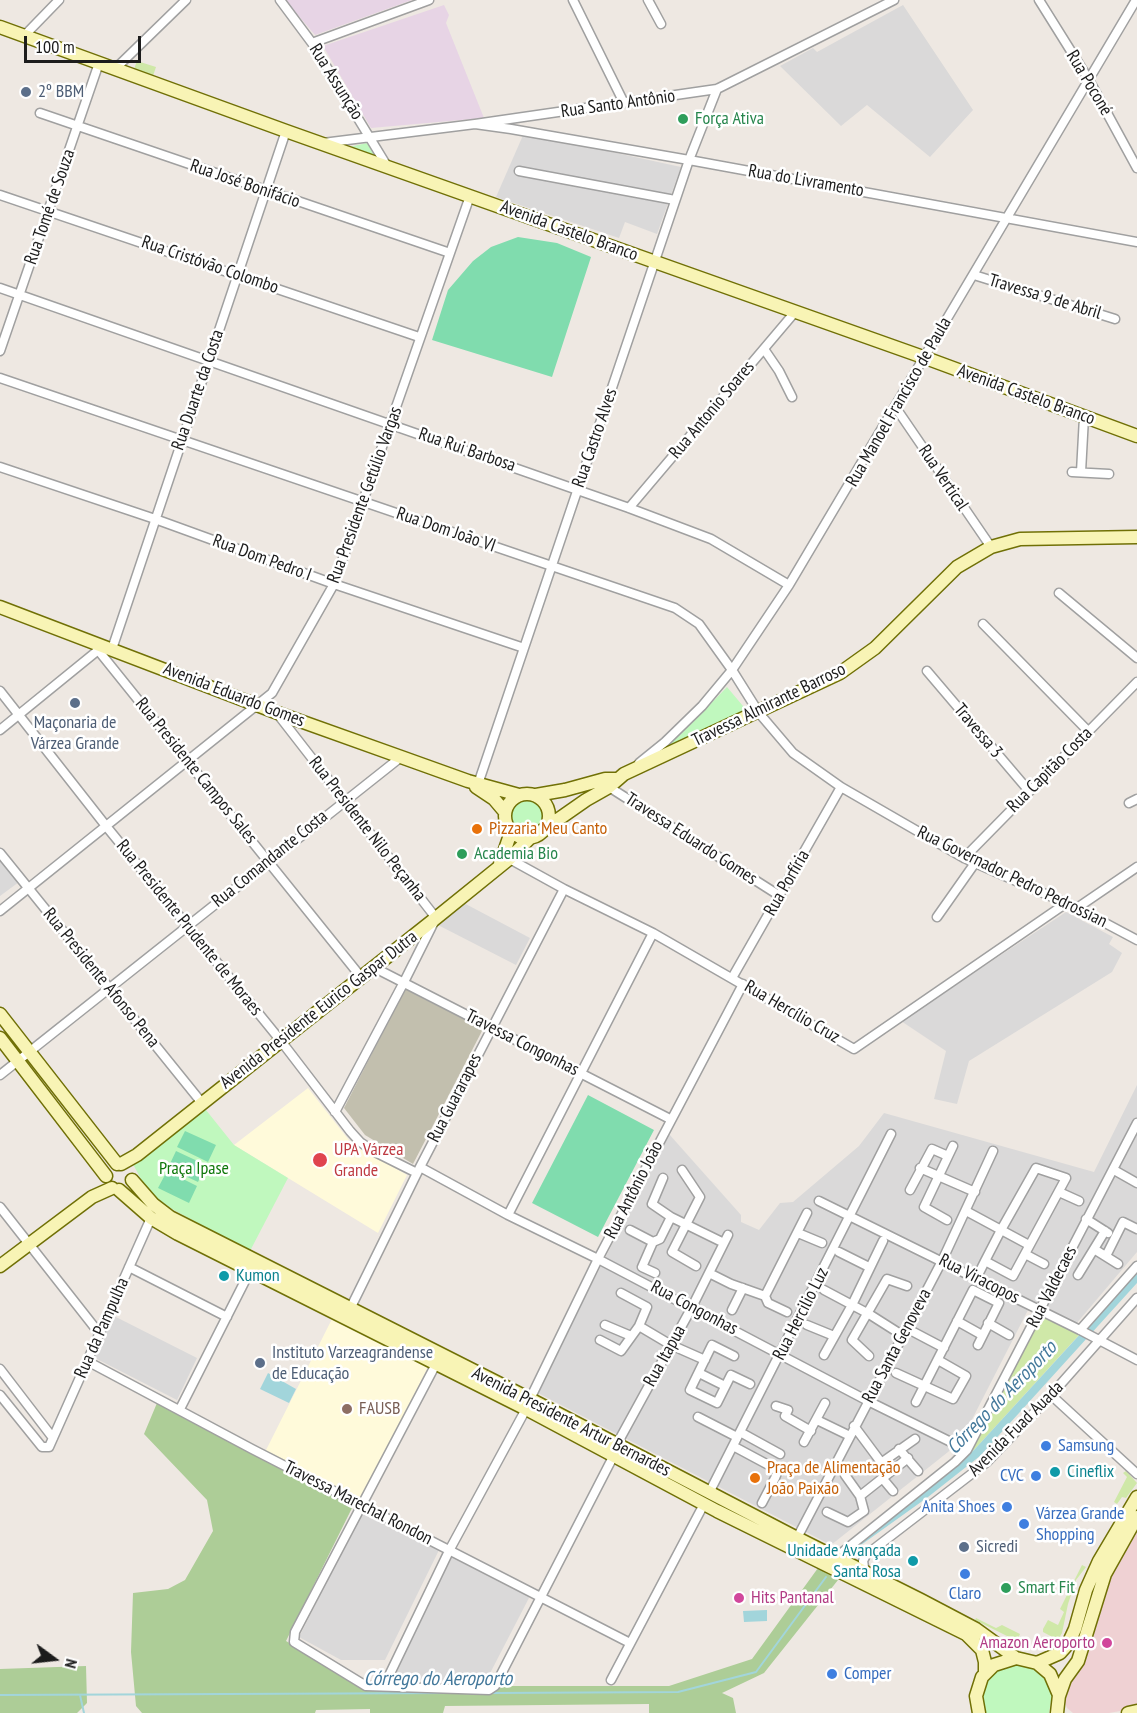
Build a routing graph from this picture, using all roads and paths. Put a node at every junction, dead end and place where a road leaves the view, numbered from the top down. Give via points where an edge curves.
1 (59, 0) edge
2 (186, 0) edge
3 (280, 0) edge
4 (429, 0) edge
5 (573, 0) edge
6 (648, 0) edge
7 (894, 0) edge
8 (1039, 0) edge
9 (1135, 6) edge
10 (661, 24) dead end
11 (0, 27) edge
12 (24, 36) junction
13 (312, 43) junction
14 (99, 63) junction
15 (115, 69) junction
16 (1089, 80) junction
17 (717, 89) junction
18 (624, 102) junction
19 (40, 113) dead end
20 (475, 124) junction
21 (78, 126) junction
22 (285, 131) junction
23 (369, 136) junction
24 (321, 143) junction
25 (689, 160) junction
26 (387, 166) junction
27 (1137, 168) edge
28 (519, 171) dead end
29 (266, 191) junction
30 (0, 195) edge
31 (470, 196) junction
32 (675, 200) junction
33 (48, 212) junction
34 (1007, 218) junction
35 (1137, 242) edge
36 (450, 253) junction
37 (654, 262) junction
38 (238, 274) junction
39 (974, 275) junction
40 (0, 288) edge
41 (19, 295) junction
42 (795, 312) junction
43 (1115, 319) dead end
44 (419, 337) junction
45 (764, 349) junction
46 (0, 351) edge
47 (923, 357) junction
48 (208, 360) junction
49 (0, 378) edge
50 (792, 397) dead end
51 (896, 408) junction
52 (1084, 417) junction
53 (391, 424) junction
54 (1137, 436) edge
55 (181, 439) junction
56 (0, 467) edge
57 (1109, 474) dead end
58 (578, 488) junction
59 (364, 501) junction
60 (629, 508) junction
61 (155, 519) junction
62 (1137, 537) edge
63 (991, 547) junction
64 (551, 566) junction
65 (334, 584) junction
66 (789, 585) junction
67 (1059, 592) dead end
68 (0, 607) edge
69 (983, 624) dead end
70 (104, 648) junction
71 (524, 648) junction
72 (1137, 658) edge
73 (732, 670) junction
74 (927, 671) dead end
75 (1137, 682) edge
76 (0, 692) edge
77 (259, 705) junction
78 (275, 712) junction
79 (759, 712) junction
80 (18, 716) junction
81 (0, 730) edge
82 (1088, 731) junction
83 (400, 757) junction
84 (188, 761) junction
85 (614, 780) junction
86 (474, 784) junction
87 (841, 787) junction
88 (1029, 791) junction
89 (519, 795) junction
90 (536, 795) junction
91 (345, 800) junction
92 (505, 812) junction
93 (106, 826) junction
94 (543, 830) junction
95 (511, 832) junction
96 (531, 837) junction
97 (0, 854) edge
98 (964, 858) junction
99 (504, 860) junction
100 (268, 862) junction
101 (975, 863) junction
102 (1137, 867) edge
103 (28, 888) junction
104 (564, 889) junction
105 (780, 896) junction
106 (1065, 904) junction
107 (1077, 908) junction
108 (0, 911) edge
109 (937, 917) dead end
110 (436, 918) junction
111 (187, 926) junction
112 (653, 933) junction
113 (1137, 940) edge
114 (373, 967) junction
115 (361, 977) junction
116 (732, 978) junction
117 (404, 982) junction
118 (743, 984) junction
119 (108, 988) junction
120 (0, 1014) edge
121 (491, 1027) junction
122 (0, 1038) edge
123 (281, 1041) junction
124 (29, 1051) junction
125 (17, 1060) junction
126 (581, 1073) junction
127 (0, 1075) edge
128 (202, 1103) junction
129 (335, 1112) junction
130 (670, 1119) junction
131 (1137, 1123) edge
132 (891, 1134) dead end
133 (1134, 1137) edge
134 (953, 1146) dead end
135 (993, 1151) dead end
136 (948, 1156) junction
137 (920, 1168) junction
138 (125, 1170) junction
139 (418, 1170) junction
140 (682, 1170) dead end
141 (1114, 1170) junction
142 (939, 1176) junction
143 (663, 1178) dead end
144 (1137, 1183) edge
145 (111, 1184) junction
146 (910, 1190) dead end
147 (975, 1192) junction
148 (1059, 1192) junction
149 (819, 1201) dead end
150 (1079, 1201) dead end
151 (0, 1207) edge
152 (966, 1210) junction
153 (807, 1213) dead end
154 (508, 1215) junction
155 (851, 1216) junction
156 (671, 1217) junction
157 (151, 1218) junction
158 (1086, 1219) junction
159 (947, 1220) dead end
160 (685, 1224) junction
161 (1137, 1229) edge
162 (630, 1230) dead end
163 (1002, 1230) junction
164 (1105, 1231) junction
165 (798, 1233) junction
166 (1116, 1237) junction
167 (883, 1241) dead end
168 (653, 1242) junction
169 (822, 1243) dead end
170 (29, 1244) junction
171 (1029, 1245) junction
172 (1094, 1249) junction
173 (839, 1252) dead end
174 (1025, 1254) junction
175 (1106, 1256) junction
176 (598, 1259) junction
177 (942, 1261) junction
178 (985, 1261) junction
179 (1044, 1264) dead end
180 (1118, 1264) dead end
181 (0, 1266) edge
182 (696, 1266) dead end
183 (1137, 1266) edge
184 (129, 1267) junction
185 (869, 1267) junction
186 (250, 1270) junction
187 (655, 1273) dead end
188 (709, 1273) junction
189 (1078, 1275) dead end
190 (976, 1279) junction
191 (907, 1286) dead end
192 (743, 1288) junction
193 (824, 1290) dead end
194 (621, 1293) dead end
195 (765, 1296) junction
196 (1137, 1298) edge
197 (852, 1305) junction
198 (692, 1307) junction
199 (350, 1309) junction
200 (732, 1310) dead end
201 (1041, 1310) junction
202 (787, 1312) dead end
203 (869, 1314) junction
204 (227, 1317) junction
205 (957, 1321) junction
206 (988, 1323) junction
207 (605, 1324) dead end
208 (807, 1324) dead end
209 (639, 1326) junction
210 (1081, 1330) junction
211 (904, 1331) junction
212 (99, 1334) junction
213 (982, 1335) junction
214 (1009, 1335) dead end
215 (631, 1336) junction
216 (834, 1336) junction
217 (1096, 1339) junction
218 (600, 1340) dead end
219 (671, 1345) junction
220 (978, 1345) dead end
221 (944, 1348) junction
222 (780, 1353) junction
223 (824, 1355) dead end
224 (734, 1356) dead end
225 (869, 1356) dead end
226 (87, 1360) junction
227 (705, 1360) junction
228 (938, 1360) junction
229 (1137, 1360) edge
230 (436, 1364) junction
231 (0, 1370) edge
232 (699, 1373) junction
233 (896, 1373) dead end
234 (750, 1384) dead end
235 (725, 1386) junction
236 (924, 1386) junction
237 (0, 1395) edge
238 (1051, 1395) junction
239 (868, 1401) junction
240 (916, 1402) dead end
241 (825, 1403) dead end
242 (528, 1404) junction
243 (776, 1406) dead end
244 (180, 1409) junction
245 (698, 1418) dead end
246 (817, 1420) junction
247 (854, 1426) junction
248 (811, 1431) junction
249 (738, 1435) junction
250 (850, 1436) junction
251 (53, 1438) junction
252 (915, 1439) dead end
253 (804, 1442) dead end
254 (733, 1446) junction
255 (899, 1449) junction
256 (616, 1450) junction
257 (967, 1450) junction
258 (780, 1454) dead end
259 (908, 1458) junction
260 (881, 1462) junction
261 (918, 1472) dead end
262 (1137, 1474) edge
263 (845, 1475) dead end
264 (886, 1476) junction
265 (892, 1491) dead end
266 (860, 1496) junction
267 (1137, 1497) edge
268 (706, 1498) junction
269 (762, 1503) dead end
270 (361, 1506) junction
271 (827, 1512) dead end
272 (1137, 1517) edge
273 (797, 1538) junction
274 (450, 1549) junction
275 (835, 1558) junction
276 (865, 1573) junction
277 (542, 1597) junction
278 (630, 1643) junction
279 (1016, 1658) junction
280 (1037, 1663) junction
281 (985, 1674) junction
282 (611, 1680) dead end
283 (384, 1686) junction
284 (1060, 1707) edge
285 (1137, 1711) edge
286 (979, 1713) edge
287 (1128, 1713) edge

1 - 12 street
2 - 15 street
3 - 13 street, Rua Assunção
4 - 13 street
5 - 18 street
6 - 10 street
7 - 17 street, Rua Santo Antônio
8 - 16 street, Rua Poconé
9 - 16 street, Rua Manoel Francisco de Paula
11 - 12 street, Avenida Castelo Branco
12 - 14 street, Avenida Castelo Branco
13 - 23 street, Rua Assunção
14 - 15 street, Avenida Castelo Branco
14 - 21 street, Rua Tomé de Souza
15 - 22 street, Avenida Castelo Branco
16 - 27 street, Rua Poconé
16 - 34 street, Rua Manoel Francisco de Paula
17 - 18 street, Rua Santo Antônio
17 - 25 street, Rua Castro Alves
18 - 20 street, Rua Santo Antônio
19 - 21 street, Rua José Bonifácio
20 - 23 street, Rua Santo Antônio
20 - 25 street, Rua do Livramento
21 - 29 street, Rua José Bonifácio
21 - 33 street, Rua Tomé de Souza
22 - 24 street, Avenida Castelo Branco
22 - 29 street, Rua Duarte da Costa
23 - 24 street, Rua Santo Antônio
23 - 26 street, Rua Assunção
24 - 26 street, Avenida Castelo Branco
25 - 32 street, Rua Castro Alves
25 - 34 street, Rua do Livramento
26 - 31 street, Avenida Castelo Branco
28 - 32 street
29 - 36 street, Rua José Bonifácio
29 - 38 street, Rua Duarte da Costa
30 - 33 street, Rua Cristóvão Colombo
31 - 36 street, Rua Presidente Getúlio Vargas
31 - 37 street, Avenida Castelo Branco
32 - 37 street, Rua Castro Alves
33 - 38 street, Rua Cristóvão Colombo
33 - 41 street, Rua Tomé de Souza
34 - 35 street, Rua do Livramento
34 - 39 street, Rua Manoel Francisco de Paula
36 - 44 street, Rua Presidente Getúlio Vargas
37 - 42 street, Avenida Castelo Branco
37 - 58 street, Rua Castro Alves
38 - 44 street, Rua Cristóvão Colombo
38 - 48 street, Rua Duarte da Costa
39 - 43 street, Travessa 9 de Abril
39 - 47 street, Rua Manoel Francisco de Paula
40 - 41 street, Rua Rui Barbosa
41 - 46 street, Rua Tomé de Souza
41 - 48 street, Rua Rui Barbosa
42 - 45 street, Rua Antonio Soares
42 - 47 street, Avenida Castelo Branco
44 - 53 street, Rua Presidente Getúlio Vargas
45 - 50 street
45 - 60 street, Rua Antonio Soares
47 - 51 street, Rua Manoel Francisco de Paula
47 - 52 street, Avenida Castelo Branco
48 - 53 street, Rua Rui Barbosa
48 - 55 street, Rua Duarte da Costa
49 - 55 street, Rua Dom João VI
51 - 63 street, Rua Vertical
51 - 66 street, Rua Manoel Francisco de Paula
52 - 54 street, Avenida Castelo Branco
52 - 57 street via 1076,472
53 - 58 street, Rua Rui Barbosa
53 - 59 street, Rua Presidente Getúlio Vargas
55 - 59 street, Rua Dom João VI
55 - 61 street, Rua Duarte da Costa
56 - 61 street, Rua Dom Pedro I
58 - 60 street, Rua Rui Barbosa
58 - 64 street, Rua Castro Alves
59 - 64 street, Rua Dom João VI
59 - 65 street, Rua Presidente Getúlio Vargas
60 - 66 street, Rua Rui Barbosa via 711,539
61 - 65 street, Rua Dom Pedro I
61 - 70 street, Rua Duarte da Costa
62 - 63 street, Travessa Almirante Barroso via 1020,539
63 - 79 street, Travessa Almirante Barroso via 957,567 875,648 840,674
64 - 71 street, Rua Castro Alves
64 - 73 street, Rua Dom João VI via 675,608 699,624
65 - 71 street, Rua Dom Pedro I
65 - 77 street, Rua Presidente Getúlio Vargas via 272,693
66 - 73 street, Rua Manoel Francisco de Paula
67 - 72 street
68 - 70 street, Avenida Eduardo Gomes
69 - 82 street
70 - 77 street, Avenida Eduardo Gomes
70 - 80 street
70 - 84 street, Rua Presidente Campos Sales
71 - 86 street, Rua Castro Alves
73 - 79 street, Rua Governador Pedro Pedrossian
73 - 85 street, Rua Manoel Francisco de Paula via 665,742
74 - 88 street, Travessa 3
75 - 82 street, Rua Capitão Costa
76 - 80 street, Rua Presidente Prudente de Moraes
77 - 78 street, Avenida Eduardo Gomes
77 - 84 street, Rua Presidente Getúlio Vargas
78 - 83 street, Avenida Eduardo Gomes
78 - 91 street, Rua Presidente Nilo Peçanha
79 - 85 street, Travessa Almirante Barroso
79 - 87 street, Rua Governador Pedro Pedrossian via 793,753
80 - 81 street
80 - 93 street, Rua Presidente Prudente de Moraes
82 - 88 street, Rua Capitão Costa
83 - 86 street, Avenida Eduardo Gomes
83 - 91 street, Rua Comandante Costa
84 - 93 street, Rua Presidente Getúlio Vargas
84 - 100 street, Rua Presidente Campos Sales
85 - 90 street
85 - 94 street
85 - 105 street, Travessa Eduardo Gomes
86 - 89 street, Avenida Eduardo Gomes
86 - 92 street
87 - 98 street, Rua Governador Pedro Pedrossian
87 - 105 street, Rua Porfíria
88 - 98 street, Rua Capitão Costa
89 - 90 street
89 - 92 street via 510,801
90 - 94 street via 549,814
91 - 100 street, Rua Comandante Costa
91 - 110 street, Rua Presidente Nilo Peçanha
92 - 95 street
93 - 103 street, Rua Presidente Getúlio Vargas
93 - 111 street, Rua Presidente Prudente de Moraes
94 - 96 street
95 - 96 street
95 - 99 street
96 - 99 street, Avenida Presidente Eurico Gaspar Dutra
97 - 103 street, Rua Presidente Afonso Pena
98 - 101 street, Rua Governador Pedro Pedrossian
99 - 104 street, Rua Hercílio Cruz
99 - 110 street, Avenida Presidente Eurico Gaspar Dutra
100 - 111 street, Rua Comandante Costa
100 - 115 street, Rua Presidente Campos Sales
101 - 106 street, Rua Governador Pedro Pedrossian
101 - 109 street
102 - 107 street
103 - 108 street, Rua Presidente Getúlio Vargas
103 - 119 street, Rua Presidente Afonso Pena
104 - 112 street, Rua Hercílio Cruz
104 - 121 street, Rua Guararapes
105 - 116 street, Rua Porfíria
106 - 107 street, Rua Governador Pedro Pedrossian
106 - 118 street, Rua Hercílio Cruz via 854,1049
107 - 113 street, Rua Governador Pedro Pedrossian
110 - 114 street, Avenida Presidente Eurico Gaspar Dutra
110 - 117 street
111 - 119 street, Rua Comandante Costa
111 - 123 street, Rua Presidente Prudente de Moraes
112 - 116 street, Rua Hercílio Cruz
112 - 126 street
114 - 115 street, Avenida Presidente Eurico Gaspar Dutra
114 - 117 street, Travessa Congonhas
115 - 123 street, Avenida Presidente Eurico Gaspar Dutra
116 - 118 street, Rua Hercílio Cruz
117 - 121 street, Travessa Congonhas
117 - 129 street
118 - 130 street, Rua Antônio João
119 - 124 street, Rua Comandante Costa
119 - 128 street, Rua Presidente Afonso Pena
120 - 124 street, Avenida Presidente Artur Bernardes
121 - 126 street, Travessa Congonhas
121 - 139 street, Rua Guararapes
122 - 125 street, Avenida Presidente Artur Bernardes
123 - 128 street, Avenida Presidente Eurico Gaspar Dutra
123 - 129 street, Rua Presidente Prudente de Moraes
124 - 125 street, Rua Comandante Costa
124 - 138 street, Avenida Presidente Artur Bernardes
125 - 127 street, Rua Comandante Costa
125 - 145 street, Avenida Presidente Artur Bernardes
126 - 130 street, Travessa Congonhas
126 - 154 street
128 - 138 street, Avenida Presidente Eurico Gaspar Dutra via 137,1155
129 - 139 street, Rua Presidente Prudente de Moraes via 365,1146
130 - 176 street, Rua Antônio João
131 - 133 street, Rua Valdecaes
132 - 155 street, Rua Hercilio Luz
133 - 141 street, Rua Valdecaes
134 - 136 street
135 - 147 street, Rua Santa Genoveva
136 - 137 street via 932,1149
136 - 142 street
137 - 142 street
137 - 146 street
138 - 145 street via 109,1168
138 - 145 street via 127,1188
138 - 199 street, Avenida Presidente Artur Bernardes via 153,1204 170,1217
139 - 154 street, Rua Congonhas
139 - 199 street, Rua Guararapes
140 - 160 street via 700,1197
141 - 144 street
141 - 158 street, Rua Valdecaes
142 - 147 street
142 - 159 street via 924,1207
143 - 156 street via 652,1204
145 - 157 street, Avenida Presidente Artur Bernardes
145 - 170 street
147 - 152 street, Rua Santa Genoveva
148 - 150 street
148 - 163 street via 1066,1178 1036,1168
148 - 171 street
149 - 155 street, Rua Viracopos
151 - 170 street
152 - 163 street
152 - 177 street, Rua Santa Genoveva
153 - 165 street
154 - 176 street, Rua Congonhas
155 - 177 street, Rua Viracopos
155 - 222 street, Rua Hercilio Luz
156 - 160 street
156 - 168 street via 660,1239
157 - 184 street, Rua da Pampulha
157 - 186 street, Avenida Presidente Artur Bernardes
158 - 164 street
158 - 201 street, Rua Valdecaes
160 - 182 street via 672,1252
160 - 188 street, Rua Itapua via 726,1239
161 - 166 street via 1123,1222
162 - 168 street
163 - 171 street
163 - 178 street
164 - 166 street
164 - 172 street
165 - 169 street
165 - 195 street
166 - 175 street
167 - 185 street
168 - 187 street via 642,1267
170 - 181 street
170 - 212 street
171 - 174 street
172 - 175 street
172 - 189 street
173 - 185 street
174 - 178 street via 1013,1276
174 - 179 street
175 - 180 street
176 - 198 street, Rua Congonhas
176 - 242 street, Rua Antônio João
177 - 190 street, Rua Viracopos
177 - 211 street, Rua Santa Genoveva
178 - 190 street
183 - 210 street
184 - 204 street
184 - 212 street, Rua da Pampulha
185 - 197 street
186 - 204 street
186 - 230 street, Avenida Presidente Artur Bernardes
188 - 192 street
188 - 198 street, Rua Itapua
190 - 201 street, Rua Viracopos
191 - 203 street via 887,1279
192 - 195 street
192 - 200 street
193 - 197 street
194 - 209 street via 647,1307
195 - 202 street via 768,1303
196 - 217 street, Avenida Fuad Auada
197 - 203 street
197 - 216 street
198 - 219 street, Rua Itapua
198 - 222 street, Rua Congonhas
199 - 242 street, Avenida Presidente Artur Bernardes
201 - 210 street, Rua Viracopos
201 - 257 street, Rua Valdecaes
203 - 211 street
203 - 225 street via 852,1340
204 - 244 street
205 - 206 street via 973,1290 999,1303
205 - 213 street
205 - 221 street
206 - 213 street
206 - 214 street
207 - 215 street
208 - 216 street
209 - 215 street
209 - 219 street
210 - 217 street, Rua Viracopos
211 - 221 street
211 - 239 street, Rua Santa Genoveva
212 - 226 street, Rua da Pampulha
213 - 220 street
215 - 218 street via 621,1350
216 - 223 street
217 - 229 street, Rua Viracopos
217 - 238 street, Avenida Fuad Auada
219 - 227 street
219 - 256 street, Rua Itapua
221 - 228 street
222 - 239 street, Rua Congonhas
222 - 249 street, Rua Hercilio Luz
224 - 227 street via 712,1345
226 - 244 street, Travessa Marechal Rondon
226 - 251 street, Rua da Pampulha
227 - 232 street
228 - 236 street
228 - 236 street via 966,1376 953,1399
230 - 242 street, Avenida Presidente Artur Bernardes
230 - 270 street
231 - 251 street
232 - 235 street
232 - 235 street via 690,1390 717,1402
233 - 236 street
234 - 235 street via 731,1375
236 - 240 street
237 - 251 street via 42,1447 49,1447
238 - 262 street
238 - 276 street, Avenida Fuad Auada via 987,1462 866,1555
239 - 247 street, Rua Santa Genoveva
239 - 257 street, Rua Congonhas
241 - 246 street
242 - 256 street, Avenida Presidente Artur Bernardes
242 - 274 street, Rua Antônio João
243 - 248 street via 788,1410 785,1416
244 - 270 street, Travessa Marechal Rondon
245 - 249 street
246 - 248 street
246 - 250 street
247 - 250 street, Rua Santa Genoveva
247 - 260 street
248 - 253 street
249 - 254 street, Rua Hercilio Luz
249 - 258 street
250 - 273 street, Rua Santa Genoveva
252 - 255 street
254 - 268 street, Rua Hercilio Luz
254 - 269 street via 777,1473
255 - 259 street
255 - 260 street
256 - 268 street, Avenida Presidente Artur Bernardes
256 - 277 street, Rua Itapua
257 - 275 street, Avenida Fuad Auada
259 - 261 street
259 - 264 street
260 - 264 street
263 - 266 street
264 - 265 street
264 - 266 street
266 - 271 street via 864,1511 848,1522
267 - 280 street via 1099,1561 1068,1644 1060,1653
268 - 273 street, Avenida Presidente Artur Bernardes
268 - 278 street, Rua Hercilio Luz
268 - 281 street, Avenida Presidente Artur Bernardes via 966,1634 982,1650
270 - 274 street, Travessa Marechal Rondon
270 - 283 street via 295,1632 294,1642 366,1686
272 - 284 street via 1105,1574 1078,1661 1064,1683
273 - 275 street, Avenida Presidente Artur Bernardes
274 - 277 street, Travessa Marechal Rondon
274 - 283 street, Rua Antônio João
275 - 276 street, Avenida Presidente Artur Bernardes
276 - 279 street, Avenida Presidente Artur Bernardes via 976,1629
277 - 278 street, Travessa Marechal Rondon
277 - 283 street, Rua Itapua via 499,1680 489,1690
278 - 282 street, Rua Hercilio Luz
279 - 280 street
279 - 281 street via 998,1662
280 - 284 street via 1053,1678
281 - 286 street via 976,1691
285 - 287 street

